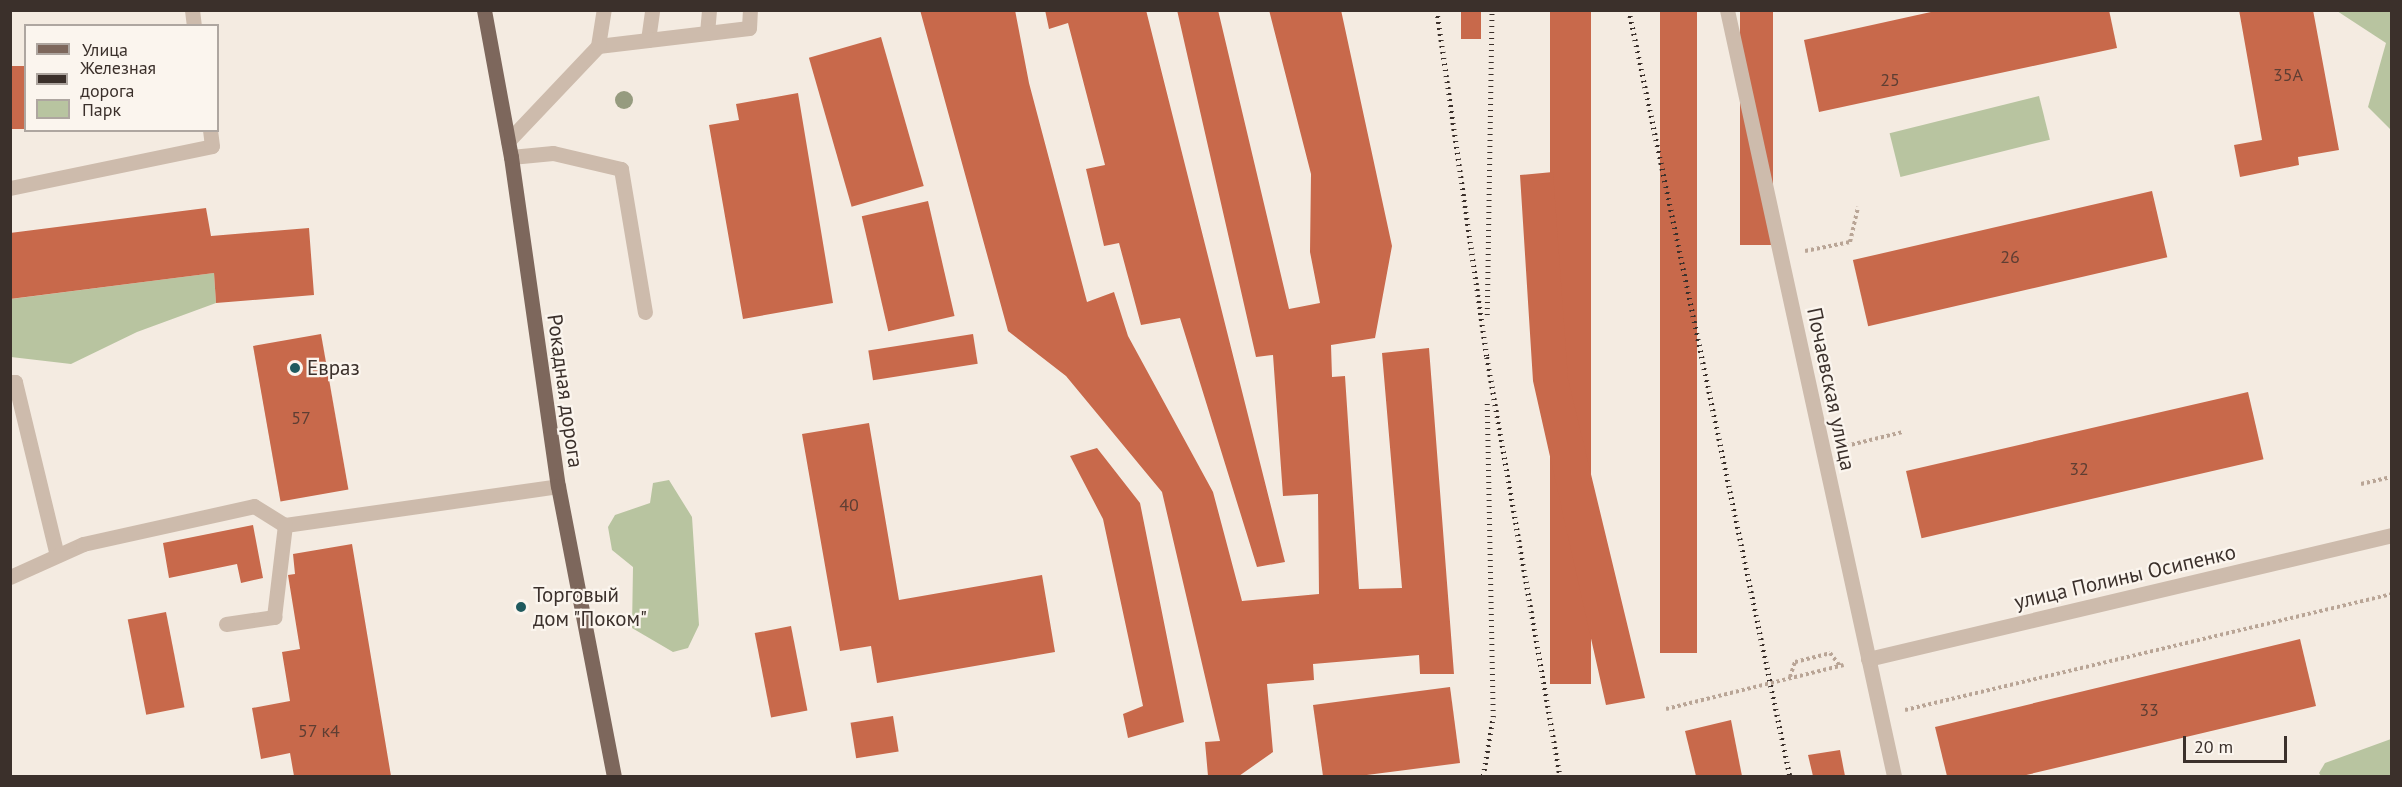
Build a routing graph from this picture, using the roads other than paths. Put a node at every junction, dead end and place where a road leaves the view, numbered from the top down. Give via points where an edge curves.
1 (484, 10) edge
2 (604, 10) edge
3 (652, 10) edge
4 (709, 10) edge
5 (750, 10) edge
6 (1727, 10) edge
7 (707, 33) junction
8 (648, 40) junction
9 (598, 46) junction
10 (210, 132) edge
11 (508, 141) junction
12 (511, 157) junction
13 (10, 188) edge
14 (645, 312) dead end
15 (10, 382) edge
16 (558, 486) junction
17 (285, 525) junction
18 (2391, 535) edge
19 (57, 555) junction
20 (10, 578) edge
21 (226, 624) dead end
22 (1868, 659) junction
23 (614, 777) edge
24 (1894, 777) edge

1 - 11 main road, Рокадная дорога
2 - 9 street
3 - 8 street
4 - 7 street
5 - 7 street via 748,28
6 - 22 street, Почаевская улица
7 - 8 street
8 - 9 street
9 - 11 street
10 - 13 street via 212,146
11 - 12 main road, Рокадная дорога
12 - 14 street via 553,153 621,169
12 - 16 main road, Рокадная дорога
15 - 19 street via 15,382
16 - 17 street
16 - 23 main road, Рокадная дорога
17 - 19 street via 255,506 83,544
17 - 21 street via 274,617
18 - 22 street, улица Полины Осипенко
19 - 20 street
22 - 24 street, Почаевская улица

